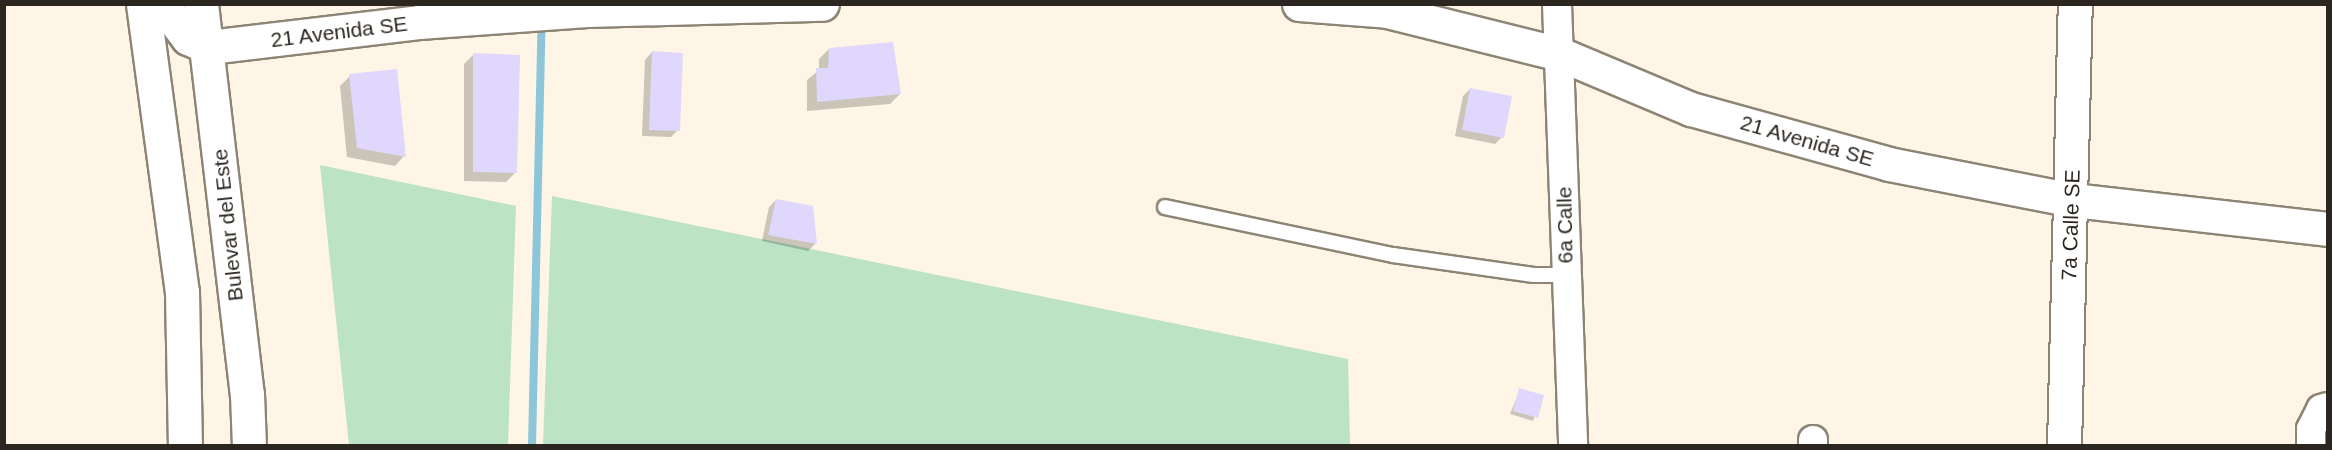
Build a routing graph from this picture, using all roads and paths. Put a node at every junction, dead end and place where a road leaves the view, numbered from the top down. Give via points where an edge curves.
1 (201, 4) edge
2 (822, 4) edge
3 (1299, 4) edge
4 (1557, 4) edge
5 (2075, 4) edge
6 (145, 5) edge
7 (419, 13) edge
8 (209, 47) junction
9 (1560, 54) junction
10 (2073, 200) junction
11 (1165, 207) dead end
12 (2328, 229) edge
13 (1566, 275) junction
14 (2328, 407) edge
15 (184, 446) edge
16 (249, 446) edge
17 (1573, 446) edge
18 (2064, 446) edge
19 (2311, 446) edge

1 - 8 main road, Bulevar del Este
2 - 7 main road, 21 Avenida SE via 521,15
3 - 9 main road, 21 Avenida SE via 1387,11
4 - 9 street, 6a Calle
5 - 10 main road, 7a Calle SE
6 - 8 main road via 188,38
6 - 15 main road via 182,292
7 - 8 main road, 21 Avenida SE
8 - 16 main road, Bulevar del Este
9 - 10 main road, 21 Avenida SE via 1713,115 1889,164
9 - 13 street, 6a Calle
10 - 12 main road, 21 Avenida SE
10 - 18 main road, 7a Calle SE
11 - 13 lane via 1393,255
13 - 17 street, 6a Calle
14 - 19 street via 2320,409 2311,429

